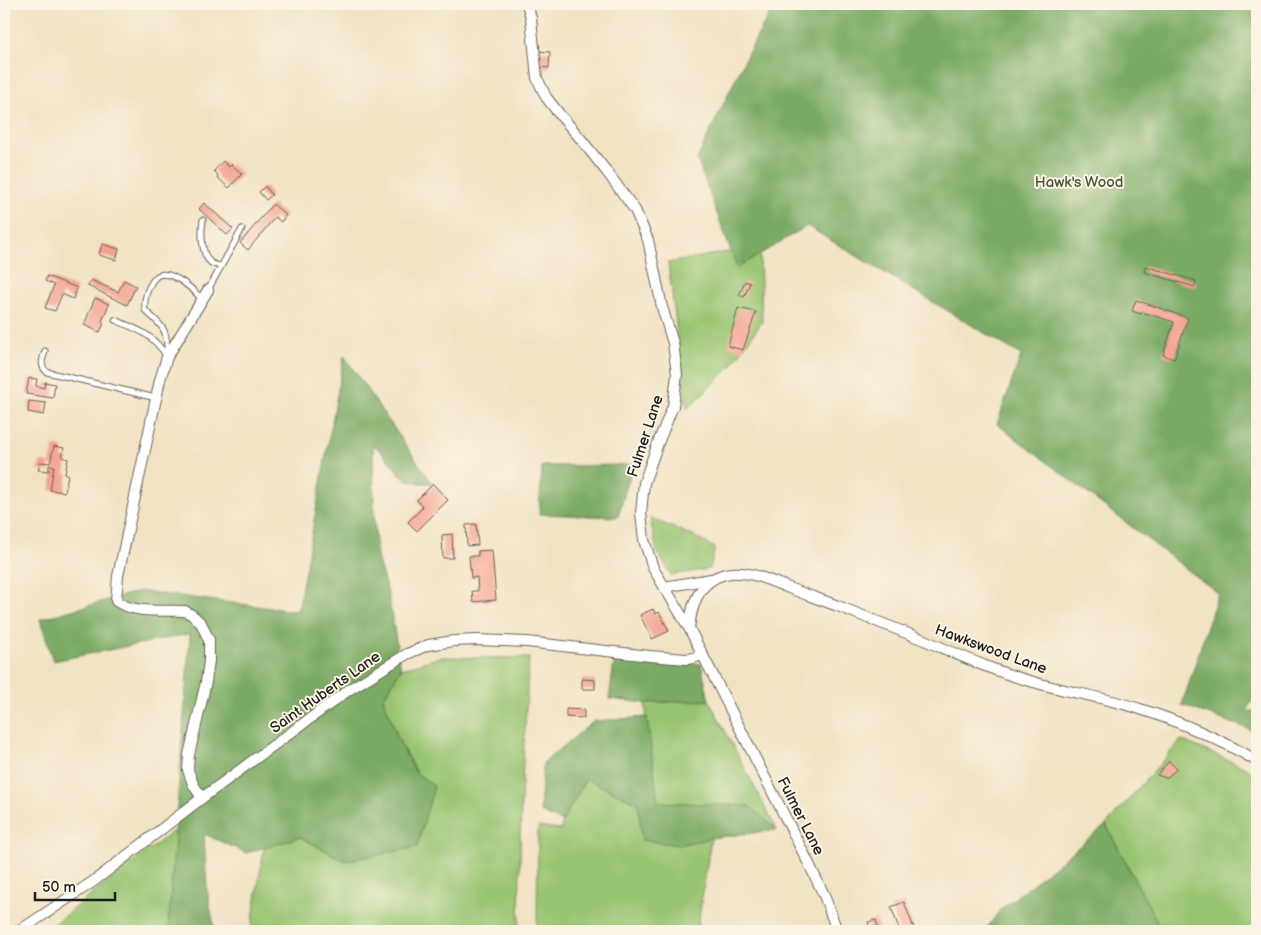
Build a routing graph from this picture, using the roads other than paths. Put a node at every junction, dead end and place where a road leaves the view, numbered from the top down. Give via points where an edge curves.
1 (527, 4) edge
2 (4, 70) edge
3 (4, 80) edge
4 (203, 220) dead end
5 (242, 229) dead end
6 (221, 266) junction
7 (205, 294) junction
8 (115, 320) dead end
9 (45, 351) dead end
10 (167, 357) junction
11 (156, 398) junction
12 (712, 579) junction
13 (664, 587) junction
14 (689, 628) junction
15 (702, 654) junction
16 (1257, 762) edge
17 (202, 798) junction
18 (19, 931) edge
19 (838, 931) edge

1 - 13 street, Fulmer Lane via 537,78 546,97 635,210 648,240 673,342 677,374 673,406 644,483 641,513 644,540 653,568
2 - 3 lane
4 - 6 lane via 204,252 211,263
5 - 6 lane
6 - 7 lane
7 - 10 street
7 - 10 lane via 174,277 163,274 153,279 145,298 145,310 167,336
8 - 10 lane via 154,339
9 - 11 lane via 42,364 47,372
10 - 11 street
11 - 17 street via 118,576 116,601 132,608 185,611 201,623 209,640 206,682 188,770
12 - 13 street, Hawkswood Lane
12 - 14 street via 696,596
12 - 16 street, Hawkswood Lane via 744,573 766,579 999,671 1141,709 1217,739
13 - 14 street, Fulmer Lane
14 - 15 street, Fulmer Lane
15 - 17 street, Saint Huberts Lane via 686,659 527,642 477,640 428,645 350,689
15 - 19 street, Fulmer Lane via 808,862
17 - 18 street, Saint Huberts Lane via 94,881

